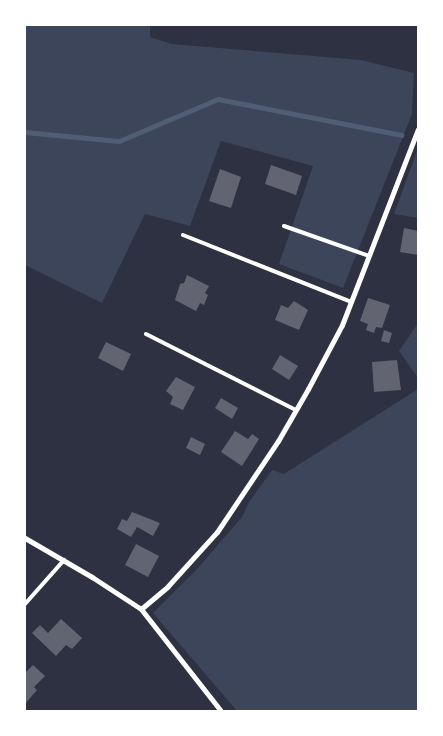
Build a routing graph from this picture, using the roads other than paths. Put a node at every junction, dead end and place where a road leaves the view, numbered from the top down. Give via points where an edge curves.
1 (418, 129) edge
2 (284, 226) dead end
3 (183, 234) dead end
4 (369, 256) junction
5 (352, 302) junction
6 (146, 334) dead end
7 (296, 410) junction
8 (25, 538) edge
9 (64, 560) junction
10 (25, 604) edge
11 (141, 609) junction
12 (221, 711) edge

1 - 4 street
2 - 4 lane
3 - 5 lane
4 - 5 street
5 - 7 street
6 - 7 lane
7 - 11 street via 217,532 168,586
8 - 9 street
9 - 10 lane
9 - 11 street
11 - 12 street

